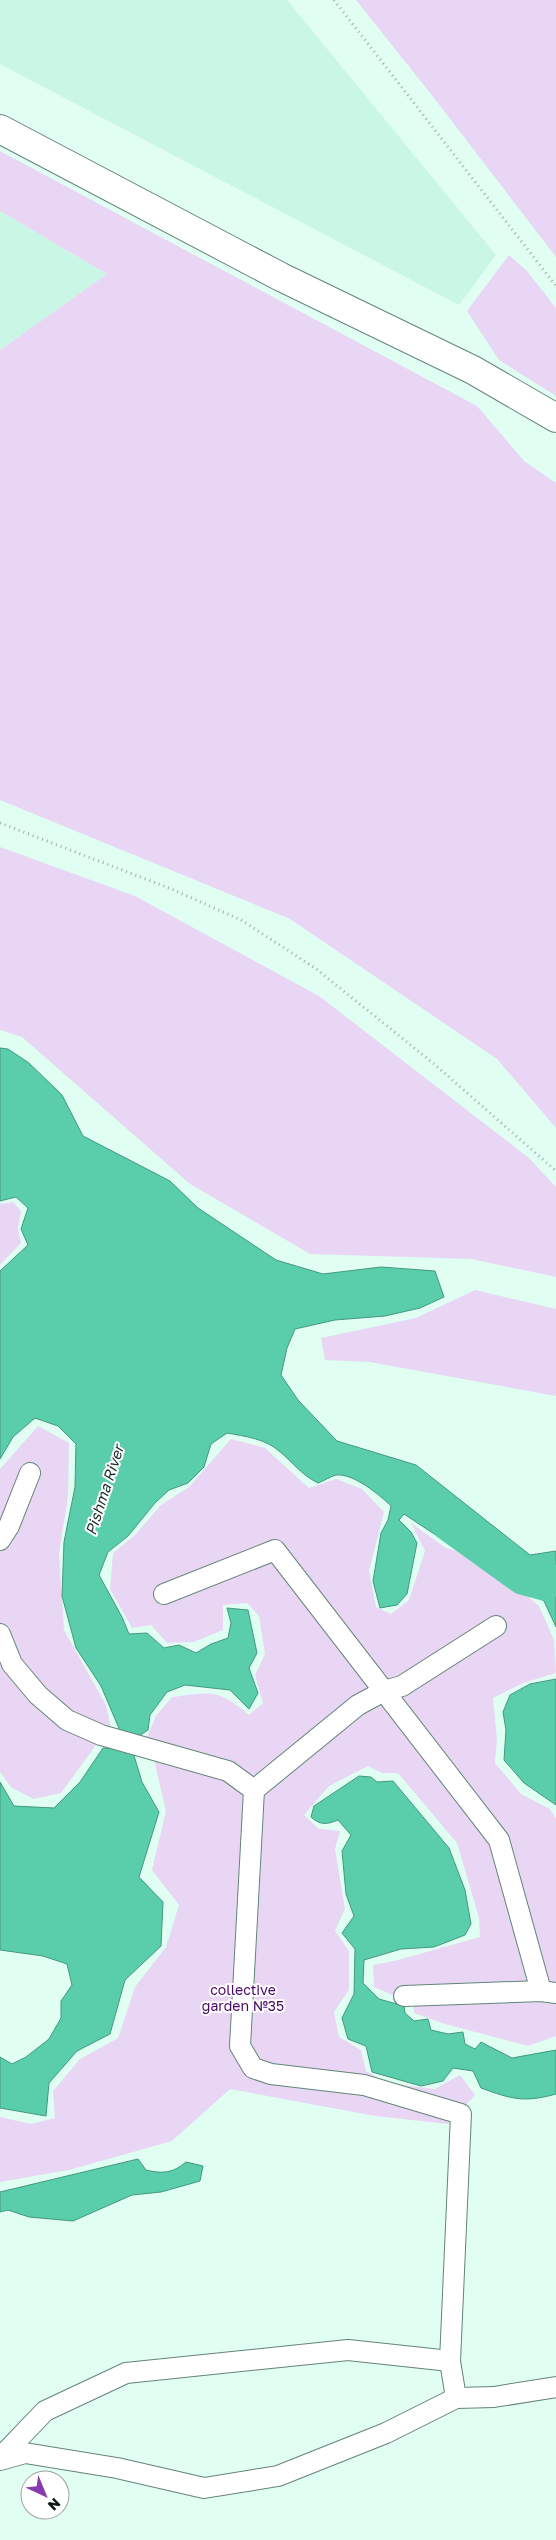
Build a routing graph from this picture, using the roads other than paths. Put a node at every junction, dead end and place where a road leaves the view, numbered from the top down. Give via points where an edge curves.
1 (0, 128) edge
2 (556, 418) edge
3 (30, 1473) dead end
4 (0, 1540) edge
5 (164, 1594) dead end
6 (496, 1626) dead end
7 (0, 1634) edge
8 (384, 1691) junction
9 (254, 1790) junction
10 (548, 1992) edge
11 (404, 1996) dead end
12 (450, 2361) junction
13 (556, 2387) edge
14 (456, 2398) junction
15 (0, 2459) edge

1 - 2 street via 281,277 473,370
3 - 4 street
5 - 8 street via 275,1550
6 - 8 street via 402,1686
7 - 9 street via 12,1664 38,1695 67,1720 101,1735 228,1771
8 - 9 street via 358,1704
8 - 10 street via 499,1840
9 - 12 street via 240,2046 253,2068 271,2074 364,2086 461,2114
10 - 11 street
12 - 14 street
12 - 15 street via 348,2350 126,2373 45,2411
13 - 14 street via 494,2397
14 - 15 street via 386,2433 278,2476 204,2488 117,2468 24,2453

